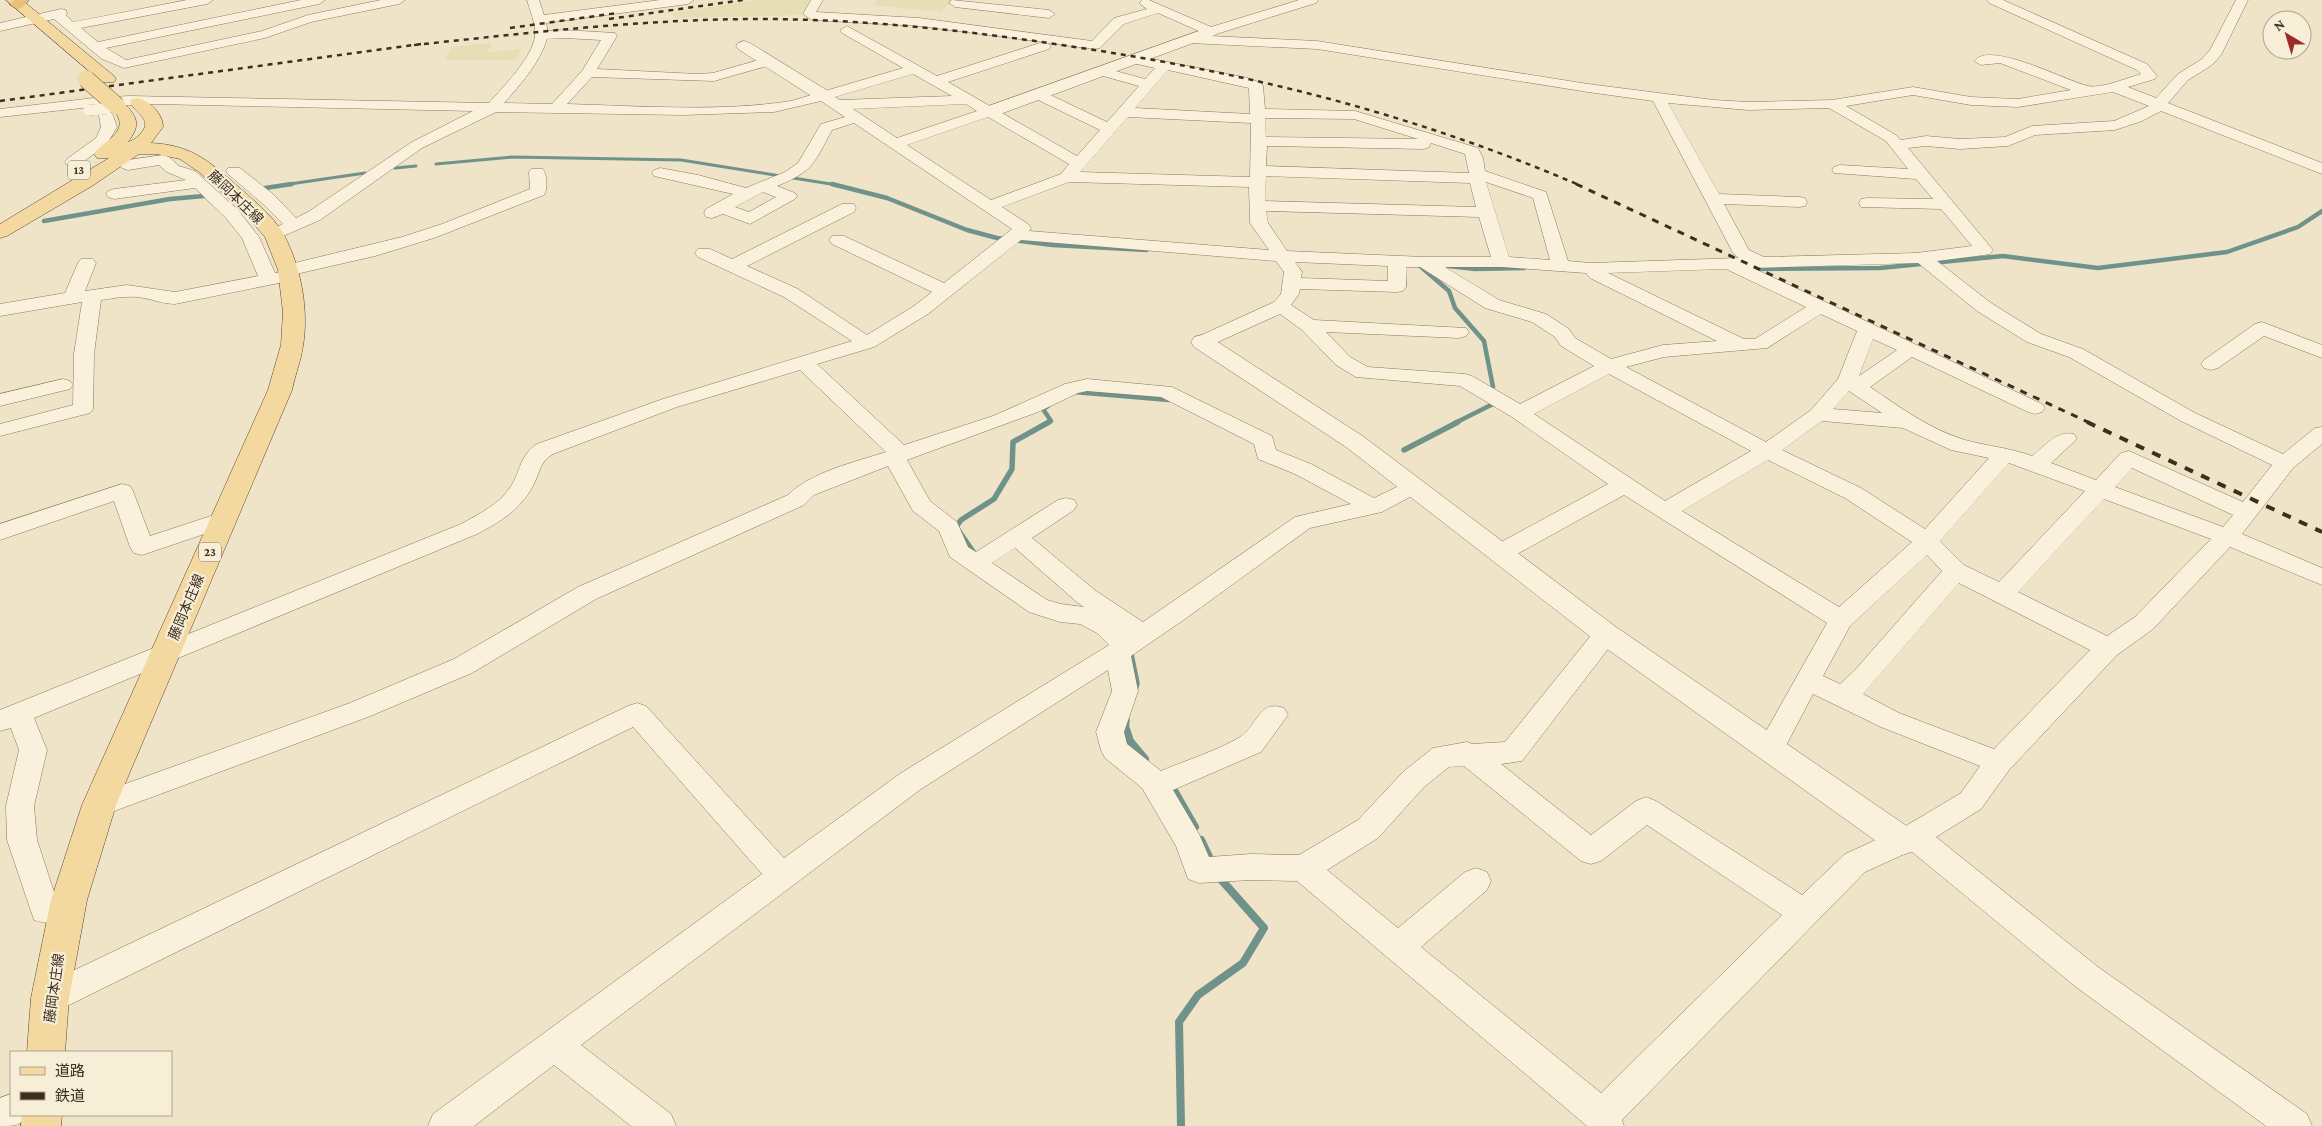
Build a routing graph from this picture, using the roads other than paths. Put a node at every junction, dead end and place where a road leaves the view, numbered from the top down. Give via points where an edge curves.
1 (207, 0) edge
2 (319, 0) edge
3 (398, 0) edge
4 (533, 0) edge
5 (688, 0) edge
6 (817, 0) edge
7 (1139, 0) edge
8 (1272, 0) edge
9 (1312, 0) edge
10 (1993, 0) edge
11 (2242, 0) edge
12 (674, 1) edge
13 (18, 2) edge
14 (957, 2) edge
15 (0, 7) edge
16 (1289, 7) junction
17 (1159, 9) junction
18 (71, 11) dead end
19 (56, 14) junction
20 (36, 18) junction
21 (539, 20) junction
22 (19, 22) junction
23 (933, 23) junction
24 (72, 26) junction
25 (0, 27) edge
26 (1210, 32) junction
27 (1029, 35) junction
28 (542, 36) junction
29 (1189, 39) junction
30 (96, 46) junction
31 (744, 46) dead end
32 (1133, 59) junction
33 (769, 61) junction
34 (1981, 61) dead end
35 (1165, 65) junction
36 (914, 69) junction
37 (1101, 70) junction
38 (588, 74) junction
39 (674, 76) junction
40 (936, 81) junction
41 (1148, 84) junction
42 (2114, 86) junction
43 (2088, 92) junction
44 (1037, 94) junction
45 (822, 95) junction
46 (1658, 98) junction
47 (969, 100) junction
48 (2158, 103) junction
49 (1832, 104) junction
50 (837, 105) junction
51 (102, 107) junction
52 (492, 108) junction
53 (556, 108) junction
54 (648, 110) junction
55 (989, 112) junction
56 (1123, 112) junction
57 (0, 113) edge
58 (1258, 116) junction
59 (856, 118) junction
60 (1109, 129) junction
61 (1259, 141) junction
62 (895, 144) junction
63 (1453, 145) junction
64 (1897, 145) junction
65 (126, 153) junction
66 (73, 162) dead end
67 (1080, 164) junction
68 (2322, 169) edge
69 (234, 170) dead end
70 (1840, 170) dead end
71 (536, 172) dead end
72 (660, 173) dead end
73 (1921, 174) junction
74 (1257, 176) junction
75 (1067, 177) junction
76 (1477, 178) junction
77 (198, 183) junction
78 (754, 190) junction
79 (114, 194) dead end
80 (1712, 199) junction
81 (1799, 202) dead end
82 (1867, 203) dead end
83 (1947, 204) junction
84 (988, 206) junction
85 (1256, 206) junction
86 (848, 208) dead end
87 (1487, 212) junction
88 (0, 219) edge
89 (284, 231) junction
90 (0, 232) edge
91 (1018, 235) junction
92 (838, 240) dead end
93 (704, 253) dead end
94 (1283, 256) junction
95 (1923, 258) junction
96 (1397, 261) junction
97 (1424, 262) junction
98 (1502, 262) junction
99 (1760, 262) junction
100 (87, 263) dead end
101 (1726, 263) junction
102 (1560, 264) junction
103 (731, 267) junction
104 (1591, 268) junction
105 (282, 275) junction
106 (1291, 283) junction
107 (945, 291) junction
108 (92, 297) junction
109 (72, 299) junction
110 (1282, 306) junction
111 (1821, 306) junction
112 (0, 310) edge
113 (1309, 326) junction
114 (1867, 329) junction
115 (1460, 332) dead end
116 (1202, 342) joint
117 (867, 343) junction
118 (1742, 346) junction
119 (1911, 349) junction
120 (2322, 352) edge
121 (804, 363) junction
122 (2211, 364) dead end
123 (1609, 366) junction
124 (1852, 384) junction
125 (63, 385) dead end
126 (0, 400) edge
127 (2035, 408) dead end
128 (1519, 413) junction
129 (1818, 414) junction
130 (1908, 422) junction
131 (0, 430) edge
132 (2322, 433) edge
133 (2066, 439) dead end
134 (1767, 451) junction
135 (2004, 454) junction
136 (898, 456) junction
137 (2285, 463) junction
138 (2036, 464) junction
139 (1624, 485) junction
140 (1413, 486) junction
141 (2100, 489) junction
142 (1066, 505) dead end
143 (1374, 506) junction
144 (1666, 510) junction
145 (2247, 513) junction
146 (223, 520) junction
147 (0, 532) edge
148 (2227, 536) junction
149 (1016, 537) junction
150 (1928, 541) junction
151 (1500, 554) junction
152 (975, 563) junction
153 (1956, 570) junction
154 (2322, 577) edge
155 (2002, 594) junction
156 (1841, 620) junction
157 (1606, 634) junction
158 (1128, 644) junction
159 (2108, 648) junction
160 (167, 651) junction
161 (1808, 681) junction
162 (1844, 696) junction
163 (1275, 714) dead end
164 (10, 717) edge
165 (1770, 749) junction
166 (1467, 753) junction
167 (1999, 762) junction
168 (1156, 786) junction
169 (99, 805) junction
170 (1908, 839) junction
171 (1303, 868) junction
172 (782, 876) junction
173 (1476, 881) dead end
174 (68, 906) junction
175 (1804, 913) junction
176 (1398, 947) junction
177 (50, 998) junction
178 (556, 1046) junction
179 (46, 1051) edge
180 (1605, 1121) edge
181 (445, 1126) edge
182 (659, 1126) edge
183 (2295, 1126) edge

1 - 24 street
2 - 30 street
3 - 30 street via 308,19 265,34 124,64
4 - 21 street
5 - 12 street
6 - 23 street via 809,14 812,16
7 - 17 street
8 - 16 street
9 - 16 street
10 - 42 street via 2142,67 2150,76
11 - 48 street via 2216,52 2207,62 2183,77
12 - 21 street
13 - 20 main road, 13
14 - 23 street
14 - 27 street via 1052,10
15 - 22 main road, 13
16 - 26 street
17 - 26 street
17 - 27 street via 1119,21 1096,44
18 - 19 street
19 - 20 street
19 - 24 street
20 - 22 street
20 - 65 main road, 13 via 151,116 154,128 150,136
21 - 28 street
22 - 25 street
22 - 51 main road, 13, bridge via 86,78
23 - 27 street
24 - 30 street
26 - 29 street
28 - 38 street via 610,36
28 - 52 street via 516,81
29 - 32 street
29 - 46 street via 1317,45
31 - 33 street
32 - 35 street
32 - 37 street
33 - 39 street via 714,76
33 - 45 street
34 - 43 street via 2001,59
35 - 41 street
35 - 58 street via 1254,84
36 - 40 street
36 - 40 street via 847,30 1044,46
36 - 45 street
37 - 41 street
37 - 44 street
38 - 39 street
38 - 53 street
39 - 54 street
40 - 47 street
41 - 56 street
42 - 43 street
42 - 48 street
43 - 49 street via 2010,103 1913,91
44 - 55 street
44 - 60 street
45 - 50 street
45 - 54 street via 774,108
46 - 49 street via 1748,106
46 - 80 street
47 - 50 street
47 - 55 street
48 - 64 street via 2153,111 2115,125 2032,132 2008,141 1960,144 1926,141
48 - 68 street
49 - 64 street via 1891,138
50 - 59 street
51 - 52 street via 168,98 208,102
51 - 57 street
51 - 65 main road, 13 via 126,115 128,127 123,139
51 - 66 street via 109,127 102,141
52 - 53 street
52 - 89 street via 417,146 314,216
53 - 54 street
55 - 62 street
55 - 67 street
56 - 58 street
56 - 60 street
58 - 61 street
58 - 63 street via 1355,115
59 - 62 street
59 - 78 street via 826,127 804,166
60 - 67 street
61 - 63 street
61 - 74 street
62 - 84 street
63 - 76 street via 1472,151 1478,165
64 - 73 street
65 - 77 street via 163,160 173,169 189,174
65 - 88 main road, 13 via 93,162
65 - 89 main road, 藤岡本庄線 / 23 via 180,152 206,168
65 - 90 main road, 13
67 - 75 street
69 - 89 street via 268,199
70 - 73 street
71 - 105 street via 538,192 404,242
72 - 78 street
73 - 83 street
74 - 75 street
74 - 76 street
74 - 85 street
75 - 84 street
76 - 87 street
76 - 102 street via 1485,176 1540,196
77 - 79 street
77 - 105 street via 232,214
78 - 78 street via 789,196 750,219 717,210
80 - 81 street
80 - 99 street via 1742,253
82 - 83 street
83 - 95 street via 1984,250
84 - 91 street via 1022,228
85 - 87 street
85 - 94 street via 1259,223
86 - 103 street
87 - 98 street
89 - 105 main road, 藤岡本庄線 / 23
91 - 94 street
91 - 107 street
92 - 107 street
93 - 103 street
94 - 96 street
94 - 106 street via 1293,272
95 - 99 street
95 - 137 street via 1984,307 2034,338 2076,353 2188,417
96 - 97 street
96 - 106 street via 1397,287
97 - 98 street
97 - 123 street via 1492,304 1539,318 1562,333 1568,342
98 - 102 street
99 - 101 street
100 - 109 street
101 - 104 street
101 - 111 street
102 - 104 street
103 - 117 street via 791,293
104 - 118 street via 1596,274
105 - 108 street via 175,298 127,292
105 - 146 main road, 藤岡本庄線 / 23 via 294,312 292,345 280,390
106 - 110 street via 1290,294
107 - 117 street
108 - 109 street
108 - 131 street via 84,354 83,409
109 - 112 street
110 - 113 street
110 - 116 street
111 - 114 street
111 - 118 street via 1760,344
113 - 115 street
113 - 128 street via 1343,361 1363,373 1465,380
114 - 119 street
114 - 124 street
116 - 140 street via 1355,442
117 - 121 street
118 - 123 street via 1663,351
119 - 124 street
119 - 127 street
120 - 122 street via 2262,328
121 - 136 street
121 - 160 street via 670,403 545,448 531,459 521,489 496,515 469,529
123 - 128 street
123 - 134 street
124 - 129 street
124 - 130 street
125 - 126 street
128 - 139 street
129 - 130 street
129 - 134 street
130 - 135 street via 1959,445
132 - 137 street
133 - 138 street
134 - 144 street
134 - 150 street via 1853,493
135 - 138 street
135 - 150 street
136 - 143 street via 1031,408 1072,388 1087,385 1165,391 1264,440 1266,454 1303,469
136 - 152 street via 921,506 949,527 958,551
136 - 169 street via 852,470 806,490 796,500 587,593 462,666 359,710
137 - 145 street
138 - 141 street
139 - 144 street
139 - 151 street
140 - 143 street
140 - 151 street
141 - 145 street via 2129,458
141 - 148 street
141 - 155 street
142 - 149 street
143 - 158 street via 1303,522
144 - 156 street
145 - 148 street
146 - 147 street via 142,547 122,491
146 - 160 main road, 藤岡本庄線 / 23
148 - 154 street
148 - 159 street via 2144,623
149 - 152 street
149 - 158 street via 1088,597
150 - 153 street
150 - 156 street
151 - 157 street
152 - 158 street via 1038,606 1085,616
153 - 155 street
153 - 162 street
155 - 159 street
156 - 161 street
157 - 165 street
157 - 166 street via 1512,753
158 - 168 street via 1125,690 1110,732 1115,750
158 - 172 street via 911,782
159 - 167 street
160 - 164 street
160 - 169 main road, 藤岡本庄線 / 23
161 - 162 street
161 - 165 street
162 - 167 street via 1890,720
163 - 168 street via 1251,744
164 - 174 street via 33,750 20,806 22,840 45,910
165 - 170 street
166 - 171 street via 1443,756 1414,779 1368,829
166 - 175 street via 1591,852 1646,809
167 - 170 street via 1971,801
168 - 171 street via 1189,843 1198,870
169 - 174 main road, 藤岡本庄線 / 23
170 - 175 street via 1855,863
170 - 183 street via 2087,977
171 - 176 street
172 - 177 street via 637,713
172 - 178 street
173 - 176 street
174 - 177 main road, 藤岡本庄線 / 23
175 - 180 street
176 - 180 street
177 - 179 main road, 藤岡本庄線 / 23
178 - 181 street
178 - 182 street

